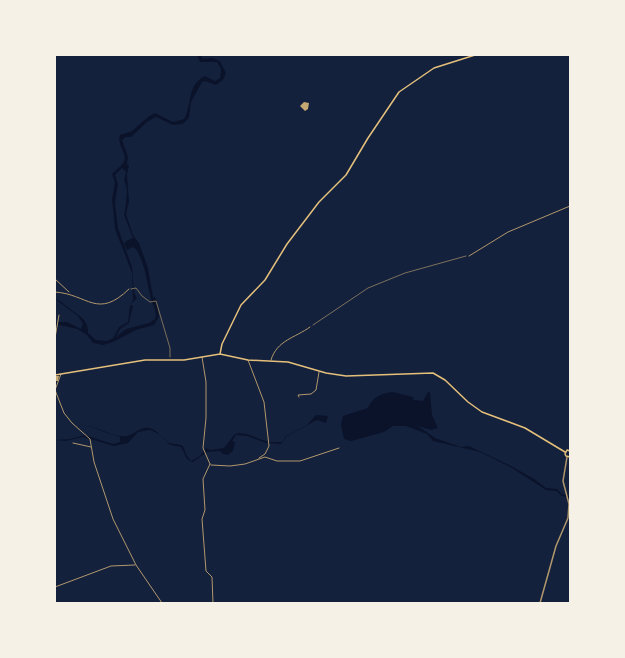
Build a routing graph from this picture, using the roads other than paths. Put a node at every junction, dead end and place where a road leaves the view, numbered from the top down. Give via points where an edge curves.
1 (475, 55) edge
2 (570, 206) edge
3 (469, 256) road end
4 (55, 279) edge
5 (129, 289) dead end
6 (55, 292) edge
7 (70, 293) junction
8 (95, 300) dead end
9 (95, 304) junction
10 (59, 315) dead end
11 (310, 327) road end
12 (55, 338) edge
13 (220, 354) junction
14 (202, 357) junction
15 (248, 360) junction
16 (271, 360) junction
17 (320, 372) junction
18 (61, 374) junction
19 (55, 375) edge
20 (55, 390) edge
21 (298, 395) dead end
22 (73, 443) dead end
23 (76, 444) junction
24 (75, 447) dead end
25 (92, 447) junction
26 (570, 447) edge
27 (339, 448) dead end
28 (570, 450) edge
29 (565, 452) junction
30 (569, 457) edge
31 (258, 459) junction
32 (210, 464) junction
33 (569, 504) edge
34 (136, 565) junction
35 (55, 587) edge
36 (162, 603) edge
37 (213, 603) edge
38 (540, 603) edge

1 - 13 main road via 434,68 399,92 346,174 319,202 287,244 265,280 241,305 222,344
2 - 3 street via 508,232
4 - 7 street
5 - 9 street via 115,301
6 - 7 street
7 - 9 street
8 - 9 street
10 - 12 street
11 - 16 street via 284,340
13 - 14 main road
13 - 15 main road
14 - 18 main road via 145,360
14 - 32 street via 206,382 203,448
15 - 16 main road
15 - 31 street via 264,402 270,446 266,454
16 - 17 main road
17 - 21 street via 316,390 310,394
17 - 29 main road via 346,376 433,373 482,412 525,428
18 - 19 main road
18 - 20 street
20 - 25 street via 64,413 91,441
22 - 23 street
23 - 24 street
23 - 25 street
25 - 34 street via 94,462 113,519
26 - 28 street
27 - 31 street via 300,461 277,461 265,457
28 - 29 main road
29 - 30 main road
30 - 33 street via 562,481
31 - 32 street via 230,466
32 - 37 street via 203,479 205,510 202,519 206,571 212,577
33 - 38 street via 566,527 556,546
34 - 35 street via 111,566
34 - 36 street

